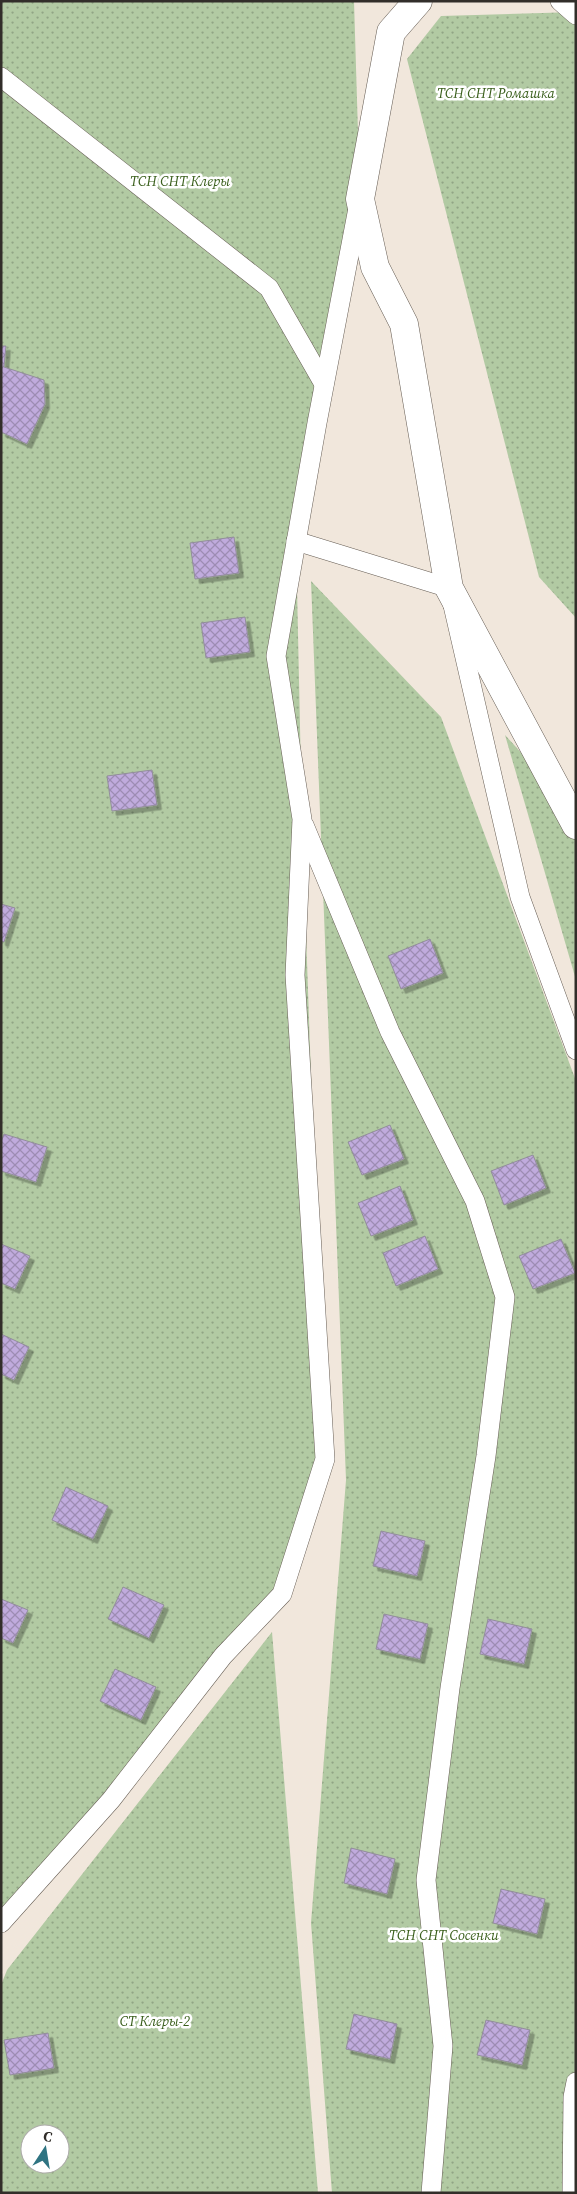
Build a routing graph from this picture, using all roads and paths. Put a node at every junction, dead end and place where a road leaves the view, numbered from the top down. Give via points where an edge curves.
1 (418, 1) edge
2 (560, 1) edge
3 (576, 15) edge
4 (1, 77) edge
5 (360, 199) junction
6 (324, 384) junction
7 (296, 541) junction
8 (449, 588) junction
9 (302, 819) junction
10 (576, 826) edge
11 (576, 1050) edge
12 (1, 1923) edge
13 (576, 2082) edge
14 (431, 2193) edge
15 (572, 2193) edge

1 - 5 street via 391,32
2 - 3 lane
4 - 6 lane via 269,288
5 - 6 lane
5 - 8 street via 376,267 404,324
6 - 7 lane
7 - 8 lane
7 - 9 lane via 276,656
8 - 10 street
8 - 11 lane via 520,897
9 - 12 lane via 295,975 325,1459 282,1594 223,1656 111,1800
9 - 14 lane via 390,1032 475,1201 505,1297 486,1456 450,1688 426,1880 444,2046
13 - 15 lane

